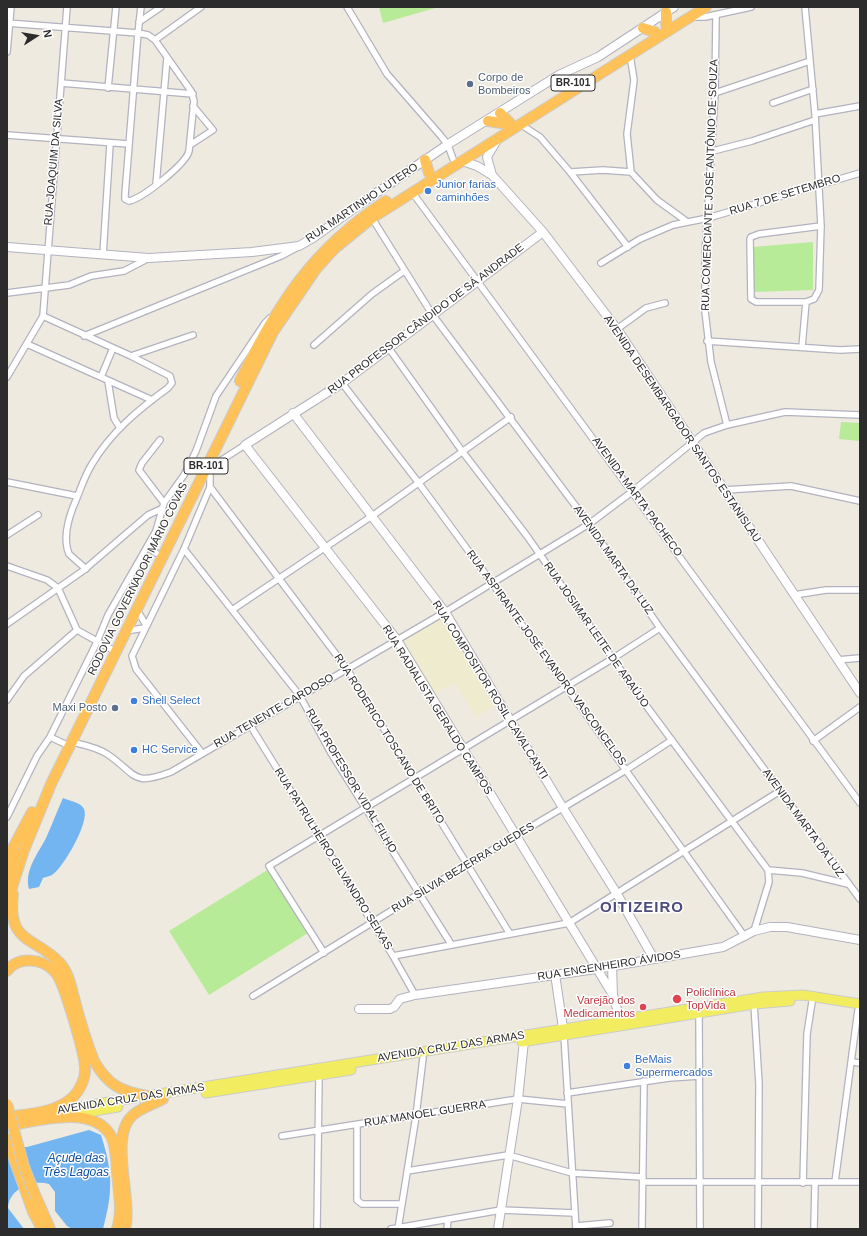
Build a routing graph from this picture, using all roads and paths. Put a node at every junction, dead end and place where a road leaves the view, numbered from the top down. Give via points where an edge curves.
1 (11, 7) edge
2 (67, 7) edge
3 (116, 7) edge
4 (145, 7) edge
5 (161, 7) edge
6 (201, 7) edge
7 (347, 7) edge
8 (706, 7) edge
9 (751, 7) edge
10 (805, 7) edge
11 (141, 9) edge
12 (670, 9) edge
13 (692, 12) edge
14 (716, 15) junction
15 (139, 22) junction
16 (8, 23) edge
17 (666, 25) junction
18 (66, 28) junction
19 (643, 28) junction
20 (114, 32) junction
21 (654, 32) junction
22 (138, 33) junction
23 (153, 39) junction
24 (7, 52) edge
25 (630, 55) junction
26 (167, 58) junction
27 (810, 61) junction
28 (61, 83) junction
29 (108, 88) junction
30 (813, 89) junction
31 (134, 90) junction
32 (164, 92) junction
33 (193, 94) junction
34 (715, 94) junction
35 (773, 103) dead end
36 (193, 106) junction
37 (860, 106) edge
38 (500, 113) junction
39 (815, 117) junction
40 (488, 121) junction
41 (513, 124) junction
42 (7, 135) edge
43 (498, 137) junction
44 (56, 139) junction
45 (110, 144) junction
46 (129, 144) junction
47 (190, 145) junction
48 (448, 145) junction
49 (713, 151) junction
50 (425, 160) junction
51 (457, 160) junction
52 (570, 172) junction
53 (631, 172) junction
54 (429, 173) junction
55 (860, 173) edge
56 (492, 175) junction
57 (820, 184) junction
58 (156, 185) junction
59 (412, 192) junction
60 (372, 218) junction
61 (708, 218) junction
62 (686, 221) junction
63 (821, 226) junction
64 (543, 232) junction
65 (299, 246) junction
66 (7, 247) edge
67 (628, 247) junction
68 (46, 250) junction
69 (103, 255) junction
70 (149, 258) junction
71 (601, 263) dead end
72 (404, 271) junction
73 (477, 281) junction
74 (44, 288) junction
75 (7, 293) edge
76 (806, 302) junction
77 (665, 303) dead end
78 (276, 314) junction
79 (432, 314) junction
80 (42, 316) junction
81 (617, 329) junction
82 (193, 335) dead end
83 (84, 336) junction
84 (707, 341) junction
85 (27, 344) junction
86 (314, 346) dead end
87 (388, 347) junction
88 (802, 347) junction
89 (113, 348) junction
90 (860, 349) edge
91 (131, 356) junction
92 (7, 377) edge
93 (101, 377) junction
94 (108, 381) junction
95 (342, 383) junction
96 (152, 400) junction
97 (293, 413) junction
98 (860, 415) edge
99 (511, 417) junction
100 (727, 425) junction
101 (120, 428) junction
102 (160, 440) dead end
103 (692, 442) junction
104 (245, 444) junction
105 (462, 451) junction
106 (207, 470) junction
107 (7, 482) edge
108 (418, 482) junction
109 (210, 487) junction
110 (724, 490) junction
111 (633, 491) junction
112 (78, 496) junction
113 (860, 501) edge
114 (164, 502) junction
115 (161, 509) junction
116 (38, 515) dead end
117 (372, 516) junction
118 (589, 524) junction
119 (7, 535) edge
120 (325, 546) junction
121 (147, 547) junction
122 (184, 549) junction
123 (156, 553) junction
124 (539, 555) junction
125 (7, 566) edge
126 (86, 569) junction
127 (278, 579) junction
128 (492, 584) junction
129 (58, 588) junction
130 (860, 590) edge
131 (794, 595) junction
132 (137, 610) junction
133 (232, 610) junction
134 (445, 612) junction
135 (7, 624) edge
136 (145, 626) junction
137 (660, 628) junction
138 (77, 630) junction
139 (126, 631) junction
140 (397, 640) junction
141 (97, 642) junction
142 (111, 648) junction
143 (860, 658) edge
144 (612, 659) junction
145 (837, 660) junction
146 (347, 669) junction
147 (565, 687) junction
148 (860, 692) edge
149 (300, 696) junction
150 (7, 700) edge
151 (860, 707) edge
152 (510, 720) junction
153 (250, 724) junction
154 (50, 737) junction
155 (672, 740) junction
156 (813, 741) junction
157 (68, 743) junction
158 (463, 748) junction
159 (202, 753) junction
160 (626, 770) junction
161 (414, 779) junction
162 (780, 791) junction
163 (860, 803) edge
164 (366, 808) junction
165 (563, 808) junction
166 (7, 817) edge
167 (732, 822) junction
168 (23, 831) junction
169 (318, 836) junction
170 (516, 836) junction
171 (11, 842) edge
172 (685, 851) junction
173 (7, 859) edge
174 (468, 865) junction
175 (768, 870) junction
176 (11, 877) edge
177 (848, 884) junction
178 (420, 893) junction
179 (617, 894) junction
180 (860, 899) edge
181 (7, 903) edge
182 (372, 923) junction
183 (569, 923) junction
184 (754, 931) junction
185 (510, 934) junction
186 (745, 937) junction
187 (860, 940) edge
188 (451, 944) junction
189 (324, 953) junction
190 (393, 956) junction
191 (654, 959) junction
192 (612, 966) junction
193 (596, 969) junction
194 (7, 971) edge
195 (556, 974) junction
196 (415, 995) junction
197 (613, 995) junction
198 (253, 996) dead end
199 (812, 1002) junction
200 (754, 1004) junction
201 (360, 1008) dead end
202 (859, 1008) edge
203 (699, 1014) junction
204 (621, 1023) junction
205 (563, 1032) junction
206 (524, 1041) junction
207 (423, 1058) junction
208 (852, 1062) junction
209 (860, 1062) edge
210 (319, 1075) junction
211 (699, 1076) junction
212 (644, 1081) junction
213 (567, 1093) junction
214 (147, 1096) junction
215 (163, 1099) junction
216 (518, 1099) junction
217 (7, 1104) edge
218 (568, 1104) junction
219 (41, 1112) junction
220 (65, 1116) junction
221 (416, 1116) junction
222 (7, 1118) edge
223 (357, 1125) junction
224 (7, 1126) edge
225 (318, 1131) junction
226 (282, 1136) dead end
227 (7, 1139) edge
228 (508, 1155) junction
229 (407, 1171) junction
230 (572, 1173) junction
231 (643, 1179) junction
232 (700, 1181) junction
233 (759, 1182) junction
234 (835, 1182) junction
235 (860, 1182) edge
236 (803, 1183) junction
237 (814, 1183) junction
238 (32, 1198) junction
239 (401, 1204) junction
240 (501, 1210) junction
241 (574, 1213) junction
242 (448, 1220) junction
243 (610, 1224) dead end
244 (576, 1227) edge
245 (46, 1229) edge
246 (117, 1229) edge
247 (125, 1229) edge
248 (317, 1229) edge
249 (391, 1229) edge
250 (398, 1229) edge
251 (447, 1229) edge
252 (498, 1229) edge
253 (642, 1229) edge
254 (700, 1229) edge
255 (758, 1229) edge
256 (814, 1229) edge

1 - 16 street
2 - 18 street, RUA JOAQUIM DA SILVA
3 - 20 street
4 - 11 street
5 - 15 street
6 - 23 street
7 - 48 street via 387,74
8 - 13 highway, RODOVIA GOVERNADOR MÁRIO COVAS / BR-101
9 - 14 street
10 - 27 street
11 - 15 street
12 - 17 highway
12 - 19 street, RUA MARTINHO LUTERO
13 - 14 street via 700,18
13 - 17 highway, RODOVIA GOVERNADOR MÁRIO COVAS / BR-101
13 - 25 highway, RODOVIA GOVERNADOR MÁRIO COVAS / BR-101
14 - 34 street, RUA COMERCIANTE JOSÉ ANTÔNIO DE SOUZA
15 - 22 street
16 - 18 street
16 - 24 street
17 - 21 highway, RODOVIA GOVERNADOR MÁRIO COVAS / BR-101
18 - 20 street
18 - 28 street, RUA JOAQUIM DA SILVA
19 - 21 highway
19 - 38 street, RUA MARTINHO LUTERO via 598,57 559,75
20 - 22 street
20 - 29 street
21 - 41 highway, RODOVIA GOVERNADOR MÁRIO COVAS / BR-101
22 - 23 street
22 - 31 street
23 - 26 street
25 - 41 highway, RODOVIA GOVERNADOR MÁRIO COVAS / BR-101
25 - 53 street via 634,80 627,134
26 - 32 street
26 - 33 street
27 - 30 street
27 - 34 street
28 - 29 street
28 - 44 street, RUA JOAQUIM DA SILVA
29 - 31 street
30 - 35 street
30 - 39 street
31 - 32 street
31 - 46 street
32 - 33 street
32 - 58 street
33 - 36 street
34 - 49 street, RUA COMERCIANTE JOSÉ ANTÔNIO DE SOUZA
36 - 47 street
36 - 47 street via 213,130
37 - 39 street
38 - 40 street, RUA MARTINHO LUTERO
38 - 41 highway
39 - 49 street via 752,141
39 - 57 street
40 - 41 highway
40 - 48 street, RUA MARTINHO LUTERO
41 - 43 highway, RODOVIA GOVERNADOR MÁRIO COVAS / BR-101
41 - 51 highway, RODOVIA GOVERNADOR MÁRIO COVAS / BR-101
41 - 52 street via 540,138
42 - 44 street
43 - 51 highway, RODOVIA GOVERNADOR MÁRIO COVAS / BR-101
43 - 56 street, AVENIDA DESEMBARGADOR SANTOS ESTANISLAU via 487,157
44 - 45 street
44 - 68 street, RUA JOAQUIM DA SILVA
45 - 46 street
45 - 69 street
46 - 58 street via 125,194 127,200 132,200
47 - 58 street via 189,154 184,161
48 - 50 street, RUA MARTINHO LUTERO
48 - 51 street
49 - 61 street, RUA COMERCIANTE JOSÉ ANTÔNIO DE SOUZA
50 - 54 highway
50 - 65 street, RUA MARTINHO LUTERO
51 - 54 highway, RODOVIA GOVERNADOR MÁRIO COVAS / BR-101
51 - 56 street, AVENIDA DESEMBARGADOR SANTOS ESTANISLAU via 477,166
51 - 59 highway, RODOVIA GOVERNADOR MÁRIO COVAS / BR-101
52 - 53 street
52 - 67 street
53 - 62 street via 657,200
54 - 78 highway, RODOVIA GOVERNADOR MÁRIO COVAS / BR-101 via 365,215 334,240 310,266
55 - 57 street, RUA 7 DE SETEMBRO
56 - 64 street, AVENIDA DESEMBARGADOR SANTOS ESTANISLAU
57 - 61 street, RUA 7 DE SETEMBRO
57 - 63 street
59 - 60 highway, RODOVIA GOVERNADOR MÁRIO COVAS / BR-101
59 - 73 street, AVENIDA MARTA PACHECO
60 - 72 street, AVENIDA MARTA DA LUZ
60 - 106 highway, RODOVIA GOVERNADOR MÁRIO COVAS / BR-101 via 348,237 316,269 276,326
61 - 62 street, RUA 7 DE SETEMBRO
61 - 84 street, RUA COMERCIANTE JOSÉ ANTÔNIO DE SOUZA via 704,276
62 - 67 street, RUA 7 DE SETEMBRO via 653,233
63 - 76 street via 819,290 814,299
63 - 76 street via 759,234 752,237 749,245 750,296 756,302
64 - 73 street, RUA PROFESSOR CÂNDIDO DE SÁ ANDRADE
64 - 81 street, AVENIDA DESEMBARGADOR SANTOS ESTANISLAU
65 - 70 street, RUA MARTINHO LUTERO via 252,252
65 - 83 street via 281,256
66 - 68 street, RUA MARTINHO LUTERO
67 - 71 street, RUA 7 DE SETEMBRO
68 - 69 street, RUA MARTINHO LUTERO
68 - 74 street, RUA JOAQUIM DA SILVA
69 - 70 street, RUA MARTINHO LUTERO
70 - 74 street via 124,271 91,276 69,285
72 - 79 street, AVENIDA MARTA DA LUZ
72 - 86 street via 372,294
73 - 79 street, RUA PROFESSOR CÂNDIDO DE SÁ ANDRADE
73 - 111 street, AVENIDA MARTA PACHECO
74 - 75 street
74 - 80 street, RUA JOAQUIM DA SILVA
76 - 88 street
77 - 81 street via 646,308
78 - 114 street via 265,323 216,396 191,463
78 - 123 highway, RODOVIA GOVERNADOR MÁRIO COVAS / BR-101 via 250,360
79 - 87 street, RUA PROFESSOR CÂNDIDO DE SÁ ANDRADE
79 - 99 street, AVENIDA MARTA DA LUZ
80 - 83 street
80 - 85 street
81 - 103 street, AVENIDA DESEMBARGADOR SANTOS ESTANISLAU
82 - 91 street
83 - 89 street
84 - 88 street
84 - 100 street, RUA COMERCIANTE JOSÉ ANTÔNIO DE SOUZA
85 - 92 street
85 - 93 street
87 - 95 street, RUA PROFESSOR CÂNDIDO DE SÁ ANDRADE
87 - 105 street, RUA JOSIMAR LEITE DE ARAÚJO
88 - 90 street
89 - 91 street
89 - 93 street
91 - 96 street via 170,376 171,386
93 - 94 street
94 - 96 street
94 - 101 street via 114,418
95 - 97 street, RUA PROFESSOR CÂNDIDO DE SÁ ANDRADE
95 - 108 street, RUA ASPIRANTE JOSÉ EVANDRO VASCONCELOS
96 - 101 street
97 - 104 street, RUA PROFESSOR CÂNDIDO DE SÁ ANDRADE
97 - 117 street, RUA COMPOSITOR ROSIL CAVALCANTI
98 - 100 street, RUA TENENTE CARDOSO via 785,412
99 - 105 street
99 - 118 street, AVENIDA MARTA DA LUZ
100 - 103 street, RUA TENENTE CARDOSO via 704,433
101 - 112 street via 92,463
102 - 114 street via 139,470
103 - 110 street, AVENIDA DESEMBARGADOR SANTOS ESTANISLAU
103 - 111 street, RUA TENENTE CARDOSO
104 - 106 street, RUA PROFESSOR CÂNDIDO DE SÁ ANDRADE
104 - 120 street, RUA RADIALISTA GERALDO CAMPOS
105 - 108 street
105 - 124 street, RUA JOSIMAR LEITE DE ARAÚJO
106 - 109 street
106 - 132 highway, RODOVIA GOVERNADOR MÁRIO COVAS / BR-101
107 - 112 street
108 - 117 street
108 - 128 street, RUA ASPIRANTE JOSÉ EVANDRO VASCONCELOS
109 - 122 street
109 - 127 street, RUA RODERICO TOSCANO DE BRITO
110 - 113 street via 791,486
110 - 131 street, AVENIDA DESEMBARGADOR SANTOS ESTANISLAU
111 - 118 street, RUA TENENTE CARDOSO
111 - 156 street, AVENIDA MARTA PACHECO
112 - 126 street via 70,517 67,546 69,554
114 - 115 street
115 - 121 street via 156,531
115 - 126 street via 148,515
116 - 119 street
117 - 120 street
117 - 134 street, RUA COMPOSITOR ROSIL CAVALCANTI
118 - 124 street, RUA TENENTE CARDOSO
118 - 137 street, AVENIDA MARTA DA LUZ
120 - 127 street
120 - 140 street, RUA RADIALISTA GERALDO CAMPOS
121 - 123 street
121 - 141 street via 120,591
122 - 133 street, RUA PROFESSOR VIDAL FILHO
122 - 136 street
123 - 142 highway, RODOVIA GOVERNADOR MÁRIO COVAS / BR-101
124 - 128 street, RUA TENENTE CARDOSO
124 - 144 street, RUA JOSIMAR LEITE DE ARAÚJO
125 - 129 street via 47,580
126 - 129 street
127 - 133 street
127 - 146 street, RUA RODERICO TOSCANO DE BRITO
128 - 134 street, RUA TENENTE CARDOSO
128 - 147 street, RUA ASPIRANTE JOSÉ EVANDRO VASCONCELOS
129 - 135 street
129 - 138 street
130 - 131 street via 826,590
131 - 145 street, AVENIDA DESEMBARGADOR SANTOS ESTANISLAU
132 - 136 street
132 - 139 highway, RODOVIA GOVERNADOR MÁRIO COVAS / BR-101
133 - 149 street, RUA PROFESSOR VIDAL FILHO
134 - 140 street, RUA TENENTE CARDOSO
134 - 152 street, RUA COMPOSITOR ROSIL CAVALCANTI
136 - 139 street
136 - 159 street via 132,656 134,665
137 - 144 street
137 - 162 street, AVENIDA MARTA DA LUZ
138 - 141 street
138 - 150 street via 24,676
139 - 157 highway, RODOVIA GOVERNADOR MÁRIO COVAS / BR-101
140 - 146 street, RUA TENENTE CARDOSO
140 - 158 street, RUA RADIALISTA GERALDO CAMPOS
141 - 142 street
141 - 154 street
142 - 157 highway, RODOVIA GOVERNADOR MÁRIO COVAS / BR-101
143 - 145 street
144 - 147 street
144 - 155 street, RUA JOSIMAR LEITE DE ARAÚJO
145 - 148 street, AVENIDA DESEMBARGADOR SANTOS ESTANISLAU
146 - 149 street, RUA TENENTE CARDOSO
146 - 161 street, RUA RODERICO TOSCANO DE BRITO
147 - 152 street
147 - 160 street, RUA ASPIRANTE JOSÉ EVANDRO VASCONCELOS
149 - 153 street, RUA TENENTE CARDOSO
149 - 164 street, RUA PROFESSOR VIDAL FILHO
151 - 156 street
152 - 158 street
152 - 165 street, RUA COMPOSITOR ROSIL CAVALCANTI
153 - 159 street, RUA TENENTE CARDOSO
153 - 169 street, RUA PATRULHEIRO GILVANDRO SEIXAS
154 - 157 street
154 - 166 street via 37,756
155 - 160 street, RUA SÍLVIA BEZERRA GUEDES
155 - 167 street, RUA JOSIMAR LEITE DE ARAÚJO
156 - 163 street, AVENIDA MARTA PACHECO
157 - 159 street, RUA TENENTE CARDOSO via 99,749 133,776 142,779 171,772
157 - 168 highway, RODOVIA GOVERNADOR MÁRIO COVAS / BR-101
157 - 176 highway, RODOVIA GOVERNADOR MÁRIO COVAS / BR-101
158 - 161 street
158 - 170 street, RUA RADIALISTA GERALDO CAMPOS
160 - 165 street, RUA SÍLVIA BEZERRA GUEDES
160 - 172 street, RUA ASPIRANTE JOSÉ EVANDRO VASCONCELOS
161 - 164 street
161 - 174 street, RUA RODERICO TOSCANO DE BRITO
162 - 167 street
162 - 177 street, AVENIDA MARTA DA LUZ
164 - 169 street
164 - 178 street, RUA PROFESSOR VIDAL FILHO
165 - 170 street, RUA SÍLVIA BEZERRA GUEDES
165 - 179 street, RUA COMPOSITOR ROSIL CAVALCANTI
167 - 172 street
167 - 175 street, RUA JOSIMAR LEITE DE ARAÚJO
168 - 171 highway
168 - 176 highway
169 - 182 street, RUA PATRULHEIRO GILVANDRO SEIXAS
169 - 189 street via 269,866
170 - 174 street, RUA SÍLVIA BEZERRA GUEDES
170 - 183 street, RUA RADIALISTA GERALDO CAMPOS
171 - 173 highway
172 - 179 street
172 - 186 street, RUA ASPIRANTE JOSÉ EVANDRO VASCONCELOS
174 - 178 street, RUA SÍLVIA BEZERRA GUEDES
174 - 185 street, RUA RODERICO TOSCANO DE BRITO
175 - 177 street via 802,873
175 - 184 street via 769,882
176 - 181 highway, RODOVIA GOVERNADOR MÁRIO COVAS / BR-101
176 - 214 highway via 15,925 28,941 52,956 64,968 94,1061 108,1081 119,1089
177 - 180 street, AVENIDA MARTA DA LUZ
178 - 182 street, RUA SÍLVIA BEZERRA GUEDES
178 - 188 street, RUA PROFESSOR VIDAL FILHO
179 - 183 street
179 - 191 street, RUA COMPOSITOR ROSIL CAVALCANTI
182 - 189 street, RUA SÍLVIA BEZERRA GUEDES
182 - 190 street, RUA PATRULHEIRO GILVANDRO SEIXAS
183 - 185 street
183 - 193 street, RUA RADIALISTA GERALDO CAMPOS
184 - 186 street, RUA ENGENHEIRO ÁVIDOS
184 - 187 street, RUA ENGENHEIRO ÁVIDOS via 770,927 787,927
185 - 188 street
186 - 191 street, RUA ENGENHEIRO ÁVIDOS via 723,947
188 - 190 street
189 - 198 street, RUA SÍLVIA BEZERRA GUEDES
190 - 196 street, RUA PATRULHEIRO GILVANDRO SEIXAS
191 - 192 street, RUA ENGENHEIRO ÁVIDOS
192 - 193 street, RUA ENGENHEIRO ÁVIDOS
192 - 197 street
193 - 195 street, RUA ENGENHEIRO ÁVIDOS
193 - 197 street, RUA RADIALISTA GERALDO CAMPOS
194 - 219 highway via 15,964 32,960 56,972 64,989 83,1057 84,1078 77,1092 65,1103
195 - 196 street, RUA ENGENHEIRO ÁVIDOS
195 - 205 street
196 - 201 street, RUA ENGENHEIRO ÁVIDOS via 400,999 390,1009
197 - 204 street
199 - 200 main road, AVENIDA CRUZ DAS ARMAS
199 - 202 main road, AVENIDA CRUZ DAS ARMAS
199 - 236 street via 807,1034
200 - 203 main road, AVENIDA CRUZ DAS ARMAS
200 - 233 street via 759,1084
202 - 204 main road, AVENIDA CRUZ DAS ARMAS via 802,995 777,995
202 - 208 street
203 - 204 main road, AVENIDA CRUZ DAS ARMAS
203 - 211 street
204 - 205 main road, AVENIDA CRUZ DAS ARMAS
205 - 206 main road, AVENIDA CRUZ DAS ARMAS
205 - 213 street
205 - 214 main road, AVENIDA CRUZ DAS ARMAS
206 - 207 main road, AVENIDA CRUZ DAS ARMAS
206 - 216 street
207 - 210 main road, AVENIDA CRUZ DAS ARMAS
207 - 221 street
208 - 209 street
208 - 234 street
210 - 215 main road, AVENIDA CRUZ DAS ARMAS
210 - 225 street
211 - 212 street
211 - 232 street
212 - 213 street
212 - 231 street
213 - 218 street
214 - 219 main road, AVENIDA CRUZ DAS ARMAS
215 - 220 main road, AVENIDA CRUZ DAS ARMAS
215 - 247 highway via 133,1114 125,1125 122,1146 127,1217
216 - 218 street, RUA MANOEL GUERRA
216 - 221 street, RUA MANOEL GUERRA
216 - 228 street
217 - 238 highway, bridge
218 - 230 street
219 - 222 highway
220 - 224 highway
220 - 246 highway via 92,1120 103,1127 112,1139 120,1210
221 - 223 street, RUA MANOEL GUERRA
221 - 229 street
223 - 225 street, RUA MANOEL GUERRA
223 - 239 street via 357,1200 362,1204
225 - 226 street, RUA MANOEL GUERRA
225 - 248 street
227 - 238 highway
228 - 229 street
228 - 230 street
228 - 240 street
229 - 239 street
230 - 231 street
230 - 241 street
231 - 232 street
231 - 253 street
232 - 233 street
232 - 254 street
233 - 236 street
233 - 255 street
234 - 235 street
234 - 237 street
236 - 237 street
237 - 256 street
238 - 245 highway
238 - 245 highway via 33,1212
239 - 250 street
240 - 241 street
240 - 242 street
240 - 252 street
241 - 244 street
242 - 250 street
242 - 251 street
243 - 244 street
249 - 250 street

